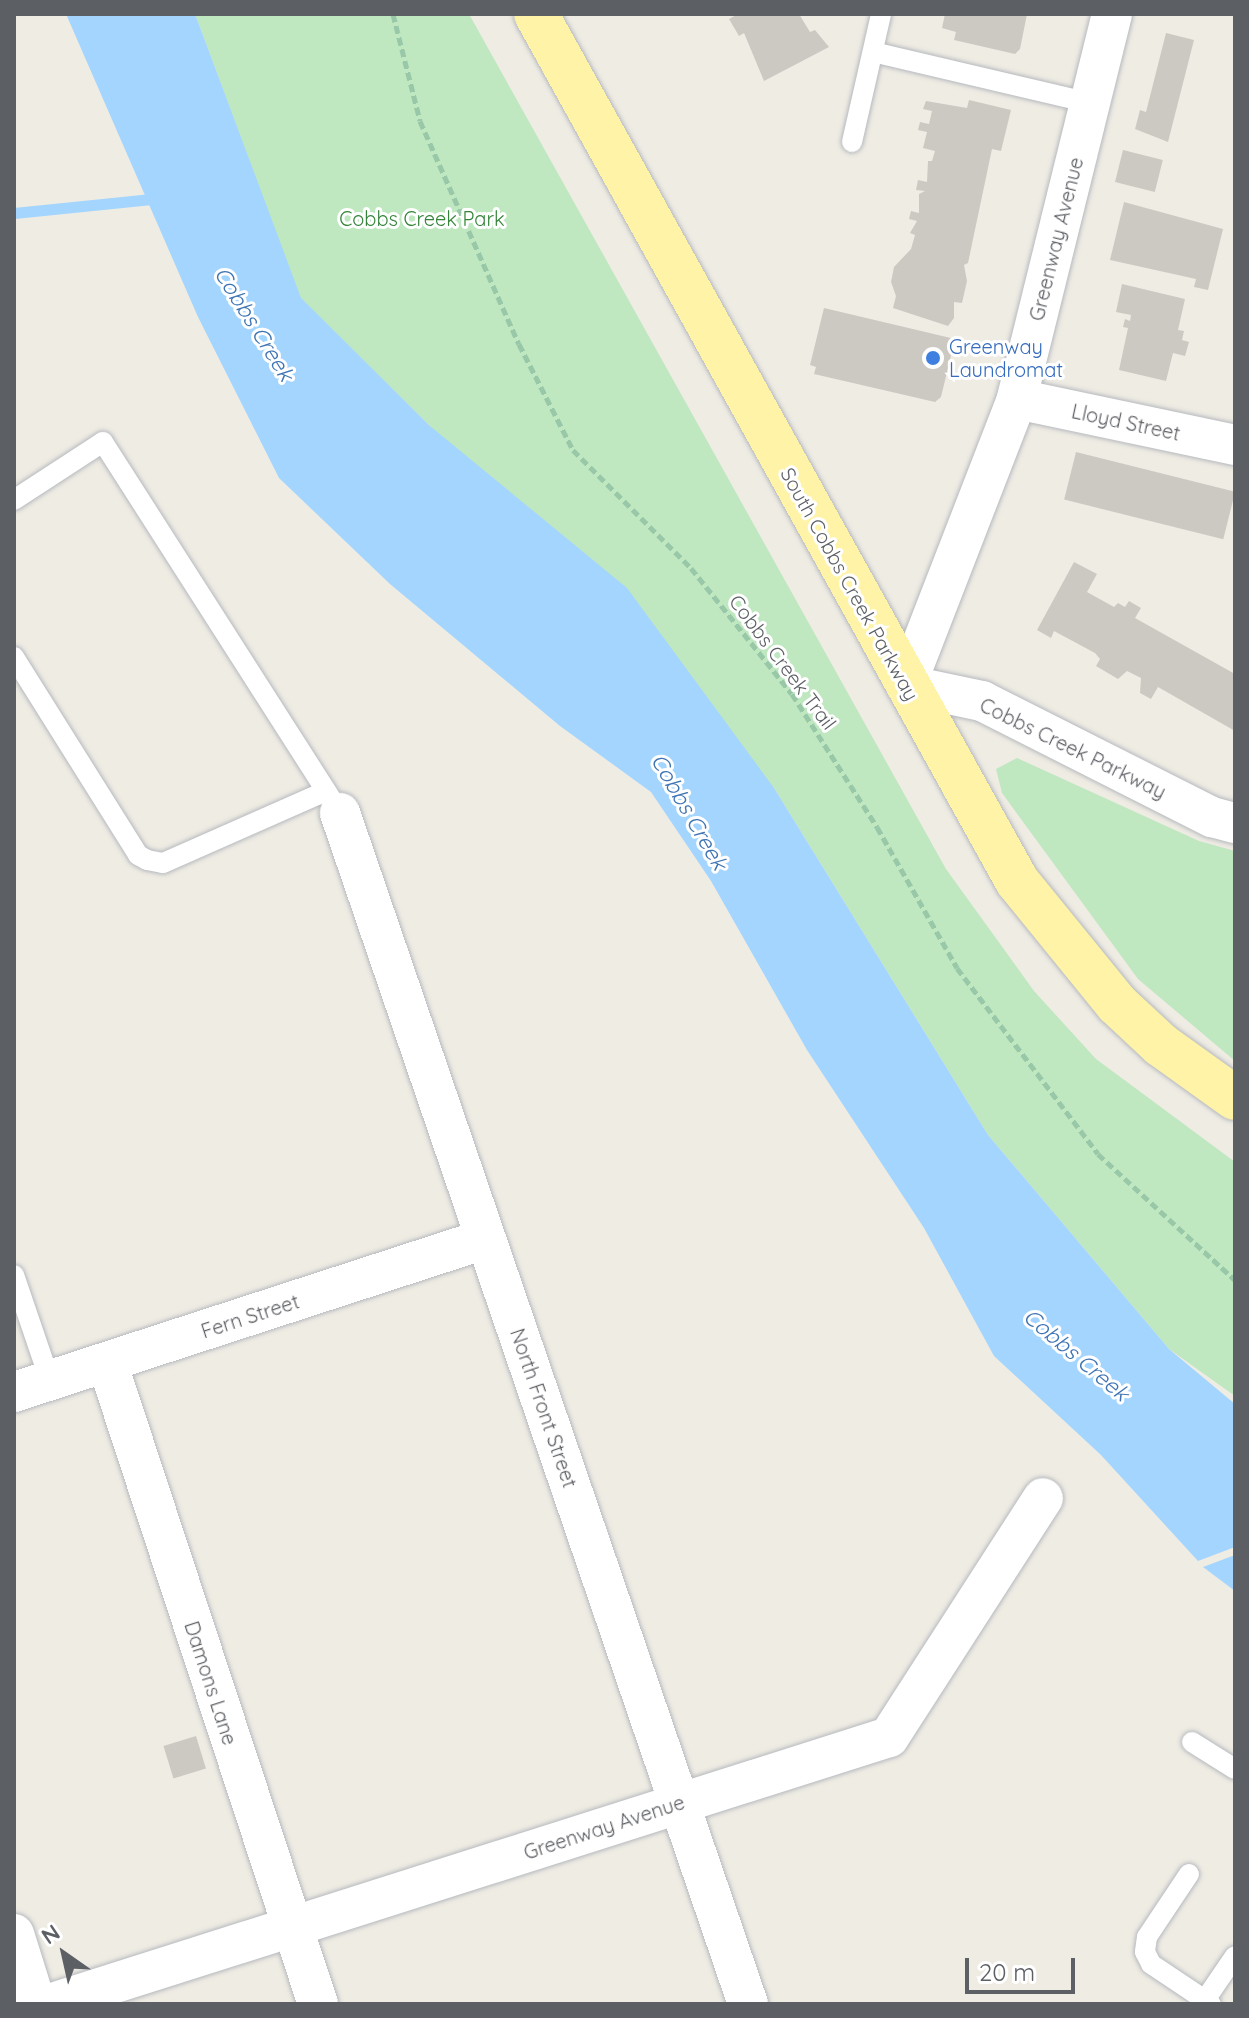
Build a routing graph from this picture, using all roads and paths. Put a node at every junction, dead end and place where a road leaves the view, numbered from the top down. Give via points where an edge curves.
1 (393, 14) edge
2 (536, 14) edge
3 (881, 14) edge
4 (1112, 14) edge
5 (873, 52) junction
6 (1090, 103) junction
7 (852, 142) dead end
8 (1017, 399) junction
9 (1235, 445) edge
10 (14, 500) edge
11 (14, 657) edge
12 (906, 685) junction
13 (333, 802) junction
14 (1235, 823) edge
15 (1235, 1098) edge
16 (485, 1239) junction
17 (14, 1275) edge
18 (1235, 1280) edge
19 (107, 1362) junction
20 (32, 1387) edge
21 (1043, 1498) dead end
22 (1192, 1742) dead end
23 (1235, 1769) edge
24 (682, 1802) junction
25 (1189, 1874) dead end
26 (290, 1927) junction
27 (14, 1934) edge
28 (1235, 1956) edge
29 (1208, 2002) edge
30 (36, 2004) edge
31 (49, 2004) edge
32 (318, 2004) edge
33 (748, 2004) edge

1 - 18 path, Cobbs Creek Trail via 420,121 519,344 573,450 691,568 792,694 877,827 957,968 1098,1154
2 - 12 main road, South Cobbs Creek Parkway
3 - 5 lane
4 - 6 street, Greenway Avenue
5 - 6 lane
5 - 7 lane
6 - 8 street, Greenway Avenue
8 - 9 street, Lloyd Street
8 - 12 street, Greenway Avenue
10 - 13 lane via 103,442
11 - 13 lane via 138,855 147,860 163,863
12 - 14 street, Cobbs Creek Parkway via 982,701 1212,817
12 - 15 main road, South Cobbs Creek Parkway via 1017,881 1049,926 1161,1045
13 - 16 street, North Front Street
16 - 19 street, Fern Street
16 - 24 street, North Front Street
17 - 20 lane
19 - 20 street, Fern Street
19 - 26 street, Damons Lane
21 - 24 street, Greenway Avenue via 889,1737
22 - 23 lane
24 - 26 street, Greenway Avenue
24 - 33 street, North Front Street
25 - 29 lane via 1147,1937 1145,1952 1151,1964
26 - 31 street, Greenway Avenue
26 - 32 street, Damons Lane
27 - 30 street
28 - 29 lane

